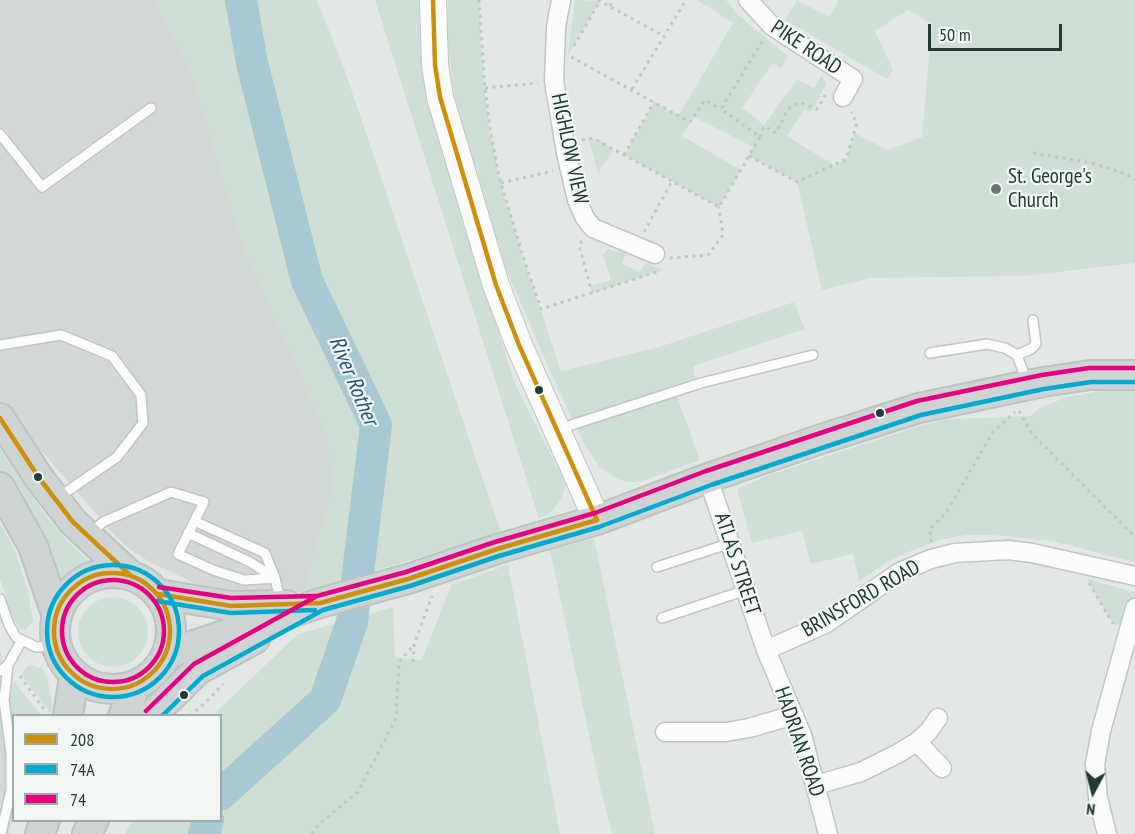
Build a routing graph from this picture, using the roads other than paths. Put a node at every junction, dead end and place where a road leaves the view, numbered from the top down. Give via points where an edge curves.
1 (433, 0) edge
2 (561, 0) edge
3 (748, 0) edge
4 (843, 96) road end
5 (151, 108) dead end
6 (0, 134) edge
7 (662, 263) road end
8 (1033, 320) dead end
9 (0, 345) edge
10 (930, 353) dead end
11 (813, 355) dead end
12 (1017, 355) junction
13 (1135, 375) edge
14 (1028, 384) junction
15 (0, 418) edge
16 (557, 429) junction
17 (708, 478) junction
18 (0, 487) edge
19 (56, 500) junction
20 (597, 520) junction
21 (194, 521) junction
22 (188, 533) junction
23 (87, 537) junction
24 (731, 543) junction
25 (657, 567) dead end
26 (130, 575) junction
27 (1135, 576) edge
28 (275, 578) junction
29 (746, 590) junction
30 (158, 594) junction
31 (0, 599) edge
32 (327, 601) junction
33 (282, 606) junction
34 (1135, 608) edge
35 (56, 614) junction
36 (663, 618) dead end
37 (22, 640) junction
38 (56, 646) junction
39 (766, 650) junction
40 (167, 654) junction
41 (4, 668) edge
42 (74, 676) junction
43 (136, 685) junction
44 (68, 714) edge
45 (124, 714) edge
46 (153, 714) edge
47 (794, 715) junction
48 (938, 718) dead end
49 (666, 732) dead end
50 (917, 742) junction
51 (942, 768) dead end
52 (816, 785) junction
53 (1, 834) edge
54 (828, 834) edge
55 (1107, 834) edge

1 - 16 main road via 435,65 449,132 496,285
2 - 7 street, HIGHLOW VIEW via 561,52 554,81 577,200 593,228
3 - 4 street, PIKE ROAD via 772,26 853,79
5 - 6 lane via 42,187
8 - 12 lane via 1036,344
9 - 19 lane via 61,335 112,356 141,395 143,423 117,457
10 - 12 lane via 987,344
11 - 16 lane via 701,383
12 - 14 lane
13 - 14 main road via 1090,375
14 - 17 main road via 919,408
15 - 19 main road
16 - 20 main road
17 - 20 main road
17 - 24 street, ATLAS STREET
18 - 35 main road via 33,546
19 - 23 main road
20 - 32 main road
21 - 22 lane
21 - 23 lane via 204,502 171,492 103,522
21 - 28 lane via 265,553
22 - 28 lane
22 - 28 lane via 178,554 244,580
23 - 26 main road
24 - 25 lane
24 - 29 street, ATLAS STREET
26 - 30 main road
26 - 35 main road via 101,574 82,581 66,596
27 - 39 street, BRINSFORD ROAD via 1032,553 955,553 900,572 825,624
28 - 33 lane
29 - 36 lane
29 - 39 street, ATLAS STREET
30 - 33 main road via 231,606
30 - 40 main road via 172,626
31 - 37 lane via 9,625
32 - 33 main road
32 - 40 main road
32 - 46 main road via 198,670
34 - 55 street via 1095,764
35 - 38 main road
37 - 38 lane via 36,647
37 - 41 lane
38 - 42 main road
39 - 47 street, HADRIAN ROAD
40 - 43 main road via 156,671
41 - 53 lane via 11,789
42 - 43 main road via 104,690
42 - 44 main road
43 - 45 main road
47 - 49 street via 726,732
47 - 52 street, HADRIAN ROAD
48 - 50 street
50 - 51 street
50 - 52 street via 861,772
52 - 54 street, HADRIAN ROAD

